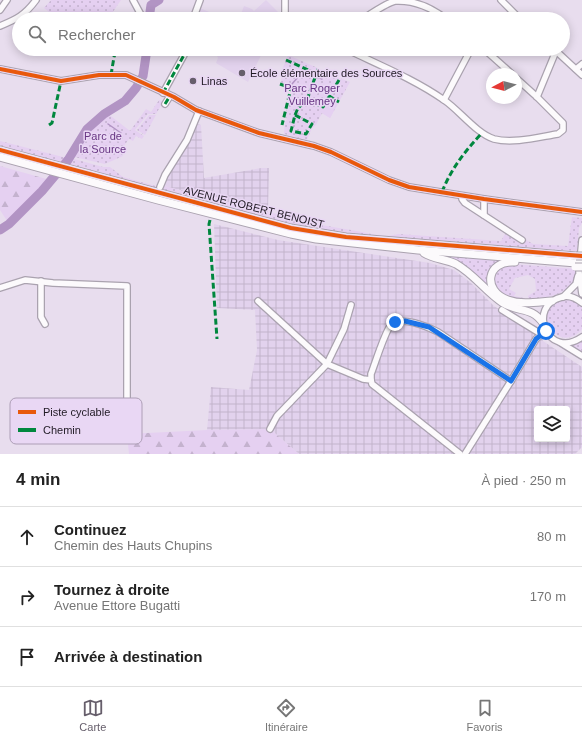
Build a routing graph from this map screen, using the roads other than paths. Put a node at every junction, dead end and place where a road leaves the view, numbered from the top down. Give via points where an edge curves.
1 (7, 0) edge
2 (36, 0) edge
3 (133, 0) edge
4 (200, 0) edge
5 (285, 0) edge
6 (500, 0) edge
7 (395, 1) edge
8 (0, 10) edge
9 (26, 12) edge
10 (140, 12) edge
11 (195, 12) edge
12 (285, 12) edge
13 (375, 12) edge
14 (435, 12) edge
15 (513, 12) edge
16 (12, 21) edge
17 (0, 26) edge
18 (183, 56) edge
19 (360, 56) edge
20 (467, 56) edge
21 (492, 56) edge
22 (553, 56) edge
23 (562, 56) edge
24 (582, 64) edge
25 (505, 68) edge
26 (0, 69) edge
27 (576, 69) junction
28 (582, 75) edge
29 (522, 83) edge
30 (163, 93) junction
31 (170, 96) junction
32 (537, 97) junction
33 (444, 100) junction
34 (165, 104) dead end
35 (198, 110) junction
36 (0, 150) edge
37 (0, 157) edge
38 (53, 168) junction
39 (160, 187) dead end
40 (462, 196) junction
41 (484, 199) junction
42 (581, 212) edge
43 (484, 215) junction
44 (522, 240) dead end
45 (582, 240) edge
46 (418, 250) junction
47 (579, 263) edge
48 (41, 281) junction
49 (0, 288) edge
50 (582, 294) edge
51 (563, 296) junction
52 (258, 301) dead end
53 (552, 301) junction
54 (582, 302) edge
55 (351, 306) dead end
56 (502, 310) dead end
57 (543, 323) junction
58 (45, 324) dead end
59 (544, 333) junction
60 (582, 337) edge
61 (557, 341) junction
62 (582, 356) edge
63 (327, 364) junction
64 (371, 380) junction
65 (511, 381) junction
66 (127, 398) edge
67 (270, 429) dead end
68 (467, 453) edge
69 (460, 454) edge

1 - 8 street
2 - 9 street
3 - 10 street
4 - 11 street
5 - 12 street
6 - 15 street
7 - 13 street
7 - 14 street via 418,1
16 - 17 street
18 - 30 street
19 - 33 street
20 - 33 street
21 - 25 street
22 - 32 street
23 - 27 street
24 - 27 street
26 - 30 street via 61,80 126,75
27 - 28 street
29 - 32 street
30 - 31 street
31 - 34 street
31 - 35 street
32 - 33 street via 563,124 563,130 558,134 509,141 494,139 482,132
35 - 39 street via 187,140
35 - 40 street via 260,133 331,152 409,187
36 - 38 main road, AVENUE ROBERT BENOIST
37 - 38 main road, AVENUE ROBERT BENOIST
38 - 46 main road, AVENUE ROBERT BENOIST via 63,174 291,234 340,243
38 - 47 main road, AVENUE ROBERT BENOIST via 69,168 318,233
40 - 41 street
40 - 43 street via 465,203
41 - 42 street
41 - 43 street
43 - 44 street
45 - 47 street
46 - 47 main road, AVENUE ROBERT BENOIST
46 - 57 main road via 456,264 466,270 493,296 515,309 534,313
47 - 50 street
47 - 51 street via 576,284
47 - 53 main road via 511,261 498,265 491,274 493,289 507,300 527,303
48 - 49 street via 25,280
48 - 58 street via 41,316
48 - 66 street via 127,286
51 - 53 street
51 - 54 street
52 - 63 street
53 - 57 street via 545,311
55 - 63 street via 344,329
56 - 59 street
57 - 59 street
59 - 61 street
59 - 65 street via 536,339
60 - 61 street via 570,343
61 - 62 street
63 - 64 street
63 - 67 street via 278,416
64 - 65 street via 388,328 395,322 405,321 429,327
64 - 69 street via 372,384
65 - 68 street

